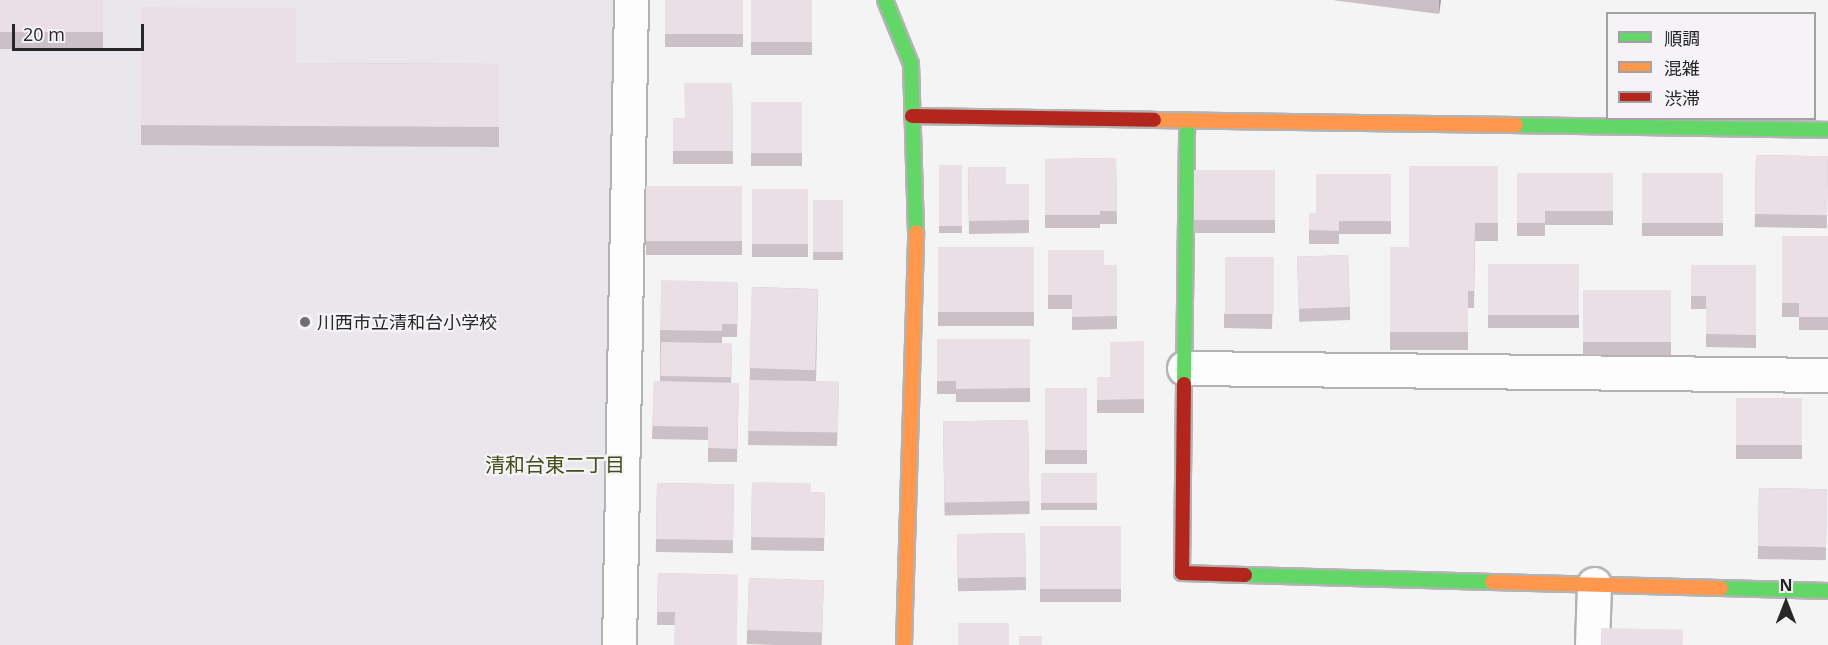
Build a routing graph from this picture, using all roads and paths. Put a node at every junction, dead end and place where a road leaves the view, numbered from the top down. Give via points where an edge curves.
1 (631, 0) edge
2 (885, 0) edge
3 (912, 116) junction
4 (1187, 120) junction
5 (1828, 129) edge
6 (1185, 368) junction
7 (1828, 375) edge
8 (1594, 584) junction
9 (1828, 591) edge
10 (619, 645) edge
11 (904, 645) edge
12 (1592, 645) edge

1 - 10 street
2 - 3 street via 911,64
3 - 4 street
3 - 11 street via 917,263
4 - 5 street
4 - 6 street
6 - 7 street
6 - 8 street via 1182,573
8 - 9 street
8 - 12 street

